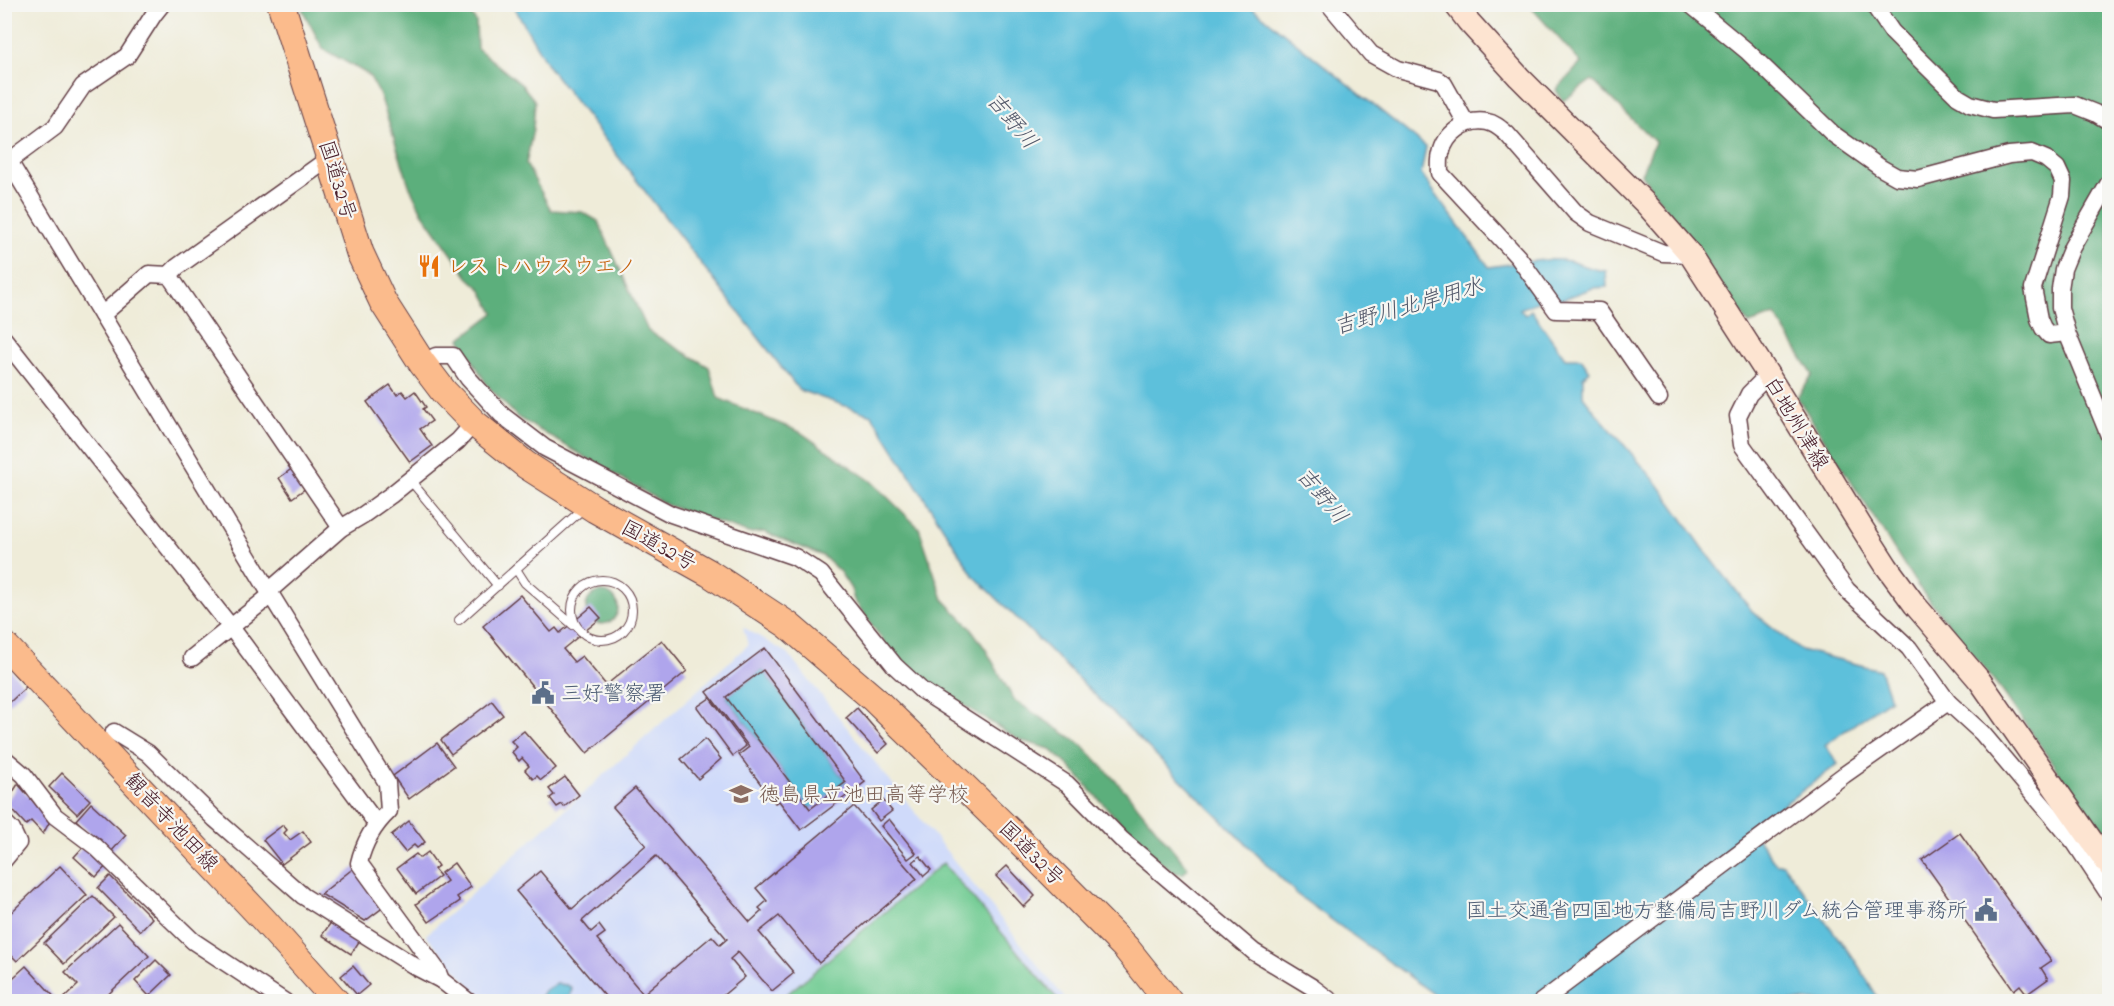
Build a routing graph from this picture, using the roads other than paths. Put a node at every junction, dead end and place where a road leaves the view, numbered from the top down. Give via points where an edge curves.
1 (162, 4) edge
2 (281, 4) edge
3 (1329, 4) edge
4 (1455, 4) edge
5 (1690, 4) edge
6 (1873, 4) edge
7 (2109, 122) edge
8 (1466, 123) junction
9 (331, 157) junction
10 (6, 160) edge
11 (2109, 181) edge
12 (1690, 254) junction
13 (169, 275) junction
14 (102, 315) junction
15 (2067, 333) junction
16 (4, 339) edge
17 (422, 363) junction
18 (1768, 375) junction
19 (1659, 398) dead end
20 (474, 423) junction
21 (2109, 438) edge
22 (410, 480) junction
23 (588, 505) junction
24 (341, 528) junction
25 (516, 569) junction
26 (498, 585) junction
27 (270, 593) junction
28 (459, 621) dead end
29 (574, 625) junction
30 (230, 626) junction
31 (4, 644) edge
32 (192, 658) dead end
33 (1948, 702) junction
34 (114, 732) dead end
35 (4, 758) edge
36 (4, 822) edge
37 (376, 823) junction
38 (4, 860) edge
39 (2109, 867) edge
40 (2109, 896) edge
41 (441, 980) junction
42 (285, 1002) edge
43 (337, 1002) edge
44 (469, 1002) edge
45 (1169, 1002) edge
46 (1332, 1002) edge
47 (1542, 1002) edge

1 - 10 street via 127,56 83,86 56,127
2 - 9 highway, 国道32号
3 - 8 street via 1371,54 1398,69 1444,84
4 - 12 main road, 白地州津線 via 1519,77 1647,205
5 - 15 street via 1747,51 1833,134 1897,177 1918,179 2009,155 2032,153 2057,168 2063,181 2062,196 2033,288 2039,319 2049,336
6 - 7 street via 1892,32 1970,104 1993,110 2075,105
8 - 12 street via 1488,122 1507,134 1576,213 1590,223 1663,253
8 - 19 street via 1452,134 1441,152 1440,173 1518,257 1556,310 1599,311
9 - 13 street
9 - 17 highway, 国道32号 via 360,254 383,302
10 - 14 street
11 - 15 street via 2063,269 2060,308
12 - 18 main road, 白地州津線
13 - 14 street via 148,274
13 - 24 street
14 - 27 street
15 - 21 street
16 - 30 street
17 - 20 highway, 国道32号
17 - 46 street via 436,356 453,356 502,415 545,448 671,514 795,558 821,574 895,666 921,690 1067,784 1121,839 1254,952
18 - 33 street via 1749,394 1738,416 1742,445 1847,590 1909,648
18 - 39 main road, 白地州津線 via 1887,567 1980,681
20 - 22 street
20 - 23 highway, 国道32号 via 526,465
22 - 24 street
22 - 26 lane
23 - 25 lane
23 - 45 highway, 国道32号 via 709,573 788,625 823,654 1031,852 1126,948
24 - 27 street
25 - 26 lane
25 - 29 lane via 525,583
26 - 28 lane
27 - 30 street
27 - 37 street via 387,783 389,811
29 - 29 lane via 570,615 574,596 588,583 598,580 625,590 630,599 631,620 619,636 599,642
30 - 32 street
30 - 37 street
31 - 43 main road, 観音寺池田線
33 - 40 street via 1982,733 2075,843
33 - 47 street
34 - 41 street via 148,753 215,819 303,896
35 - 42 street via 24,776 55,816 96,847 193,941
36 - 38 street via 18,843
37 - 41 street via 358,863
41 - 44 street

